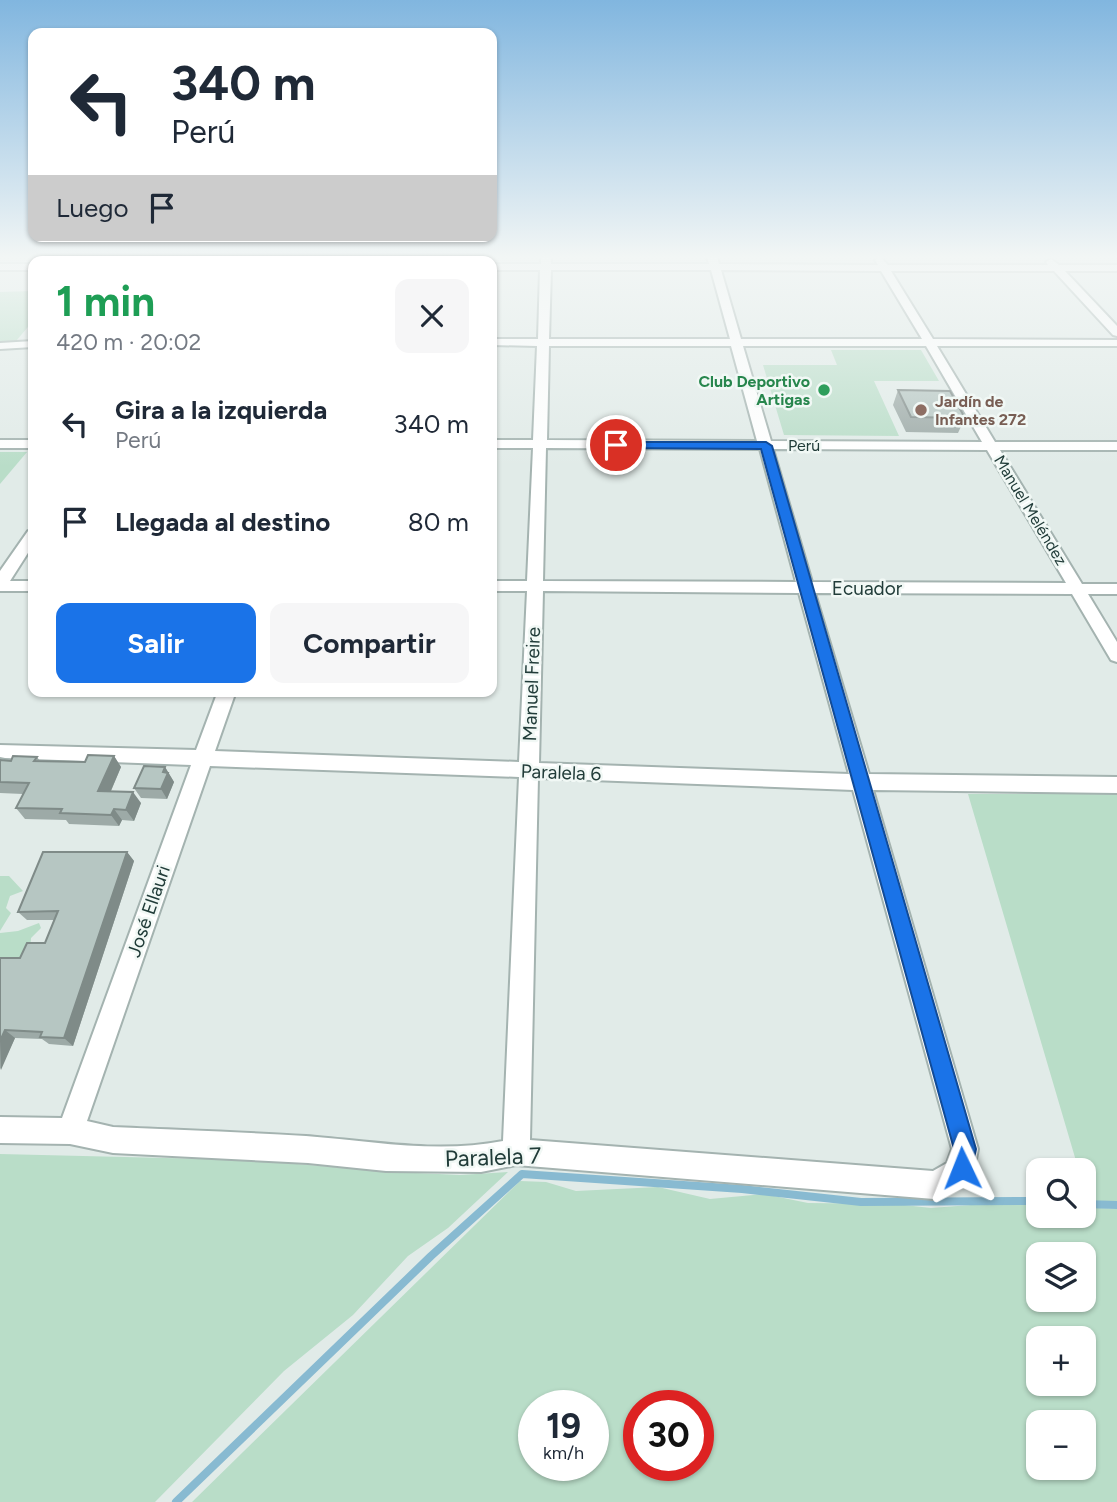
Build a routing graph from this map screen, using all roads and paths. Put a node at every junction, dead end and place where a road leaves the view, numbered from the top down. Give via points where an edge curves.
1 (544, 327) edge
2 (732, 327) edge
3 (919, 327) edge
4 (497, 342) edge
5 (544, 342) junction
6 (737, 343) junction
7 (929, 343) junction
8 (28, 344) edge
9 (1117, 344) edge
10 (0, 346) edge
11 (0, 444) edge
12 (28, 444) edge
13 (497, 444) edge
14 (541, 445) junction
15 (992, 445) junction
16 (766, 446) junction
17 (1117, 446) edge
18 (28, 542) edge
19 (0, 584) edge
20 (28, 586) edge
21 (497, 586) edge
22 (535, 586) junction
23 (805, 588) junction
24 (1078, 589) junction
25 (1117, 589) edge
26 (1117, 656) edge
27 (225, 697) edge
28 (5, 751) dead end
29 (202, 757) junction
30 (527, 771) junction
31 (862, 782) junction
32 (1117, 785) edge
33 (0, 1130) edge
34 (70, 1132) junction
35 (965, 1149) joint
36 (516, 1152) junction

1 - 5 street, Manuel Freire
2 - 6 street
3 - 7 street, Manuel Meléndez
4 - 5 street
5 - 6 street
5 - 14 street, Manuel Freire
6 - 7 street
6 - 16 street
7 - 9 street
7 - 15 street, Manuel Meléndez
8 - 10 street
11 - 12 street
13 - 14 street, Perú
14 - 16 street, Perú
14 - 22 street, Manuel Freire
15 - 16 street, Perú
15 - 17 street, Perú
15 - 24 street, Manuel Meléndez
16 - 23 street
18 - 19 street
19 - 20 street
21 - 22 street, Ecuador
22 - 23 street, Ecuador
22 - 30 street, Manuel Freire
23 - 24 street, Ecuador
23 - 31 street
24 - 25 street, Ecuador
24 - 26 street, Manuel Meléndez
27 - 29 street, José Ellauri
28 - 29 street, Paralela 6
29 - 30 street, Paralela 6
29 - 34 street, José Ellauri
30 - 31 street, Paralela 6
30 - 36 street, Manuel Freire
31 - 32 street, Paralela 6
31 - 35 street
33 - 34 street, Paralela 7
34 - 36 street, Paralela 7 via 113,1140 386,1158 481,1159
35 - 36 street, Paralela 7 via 957,1174 934,1185

